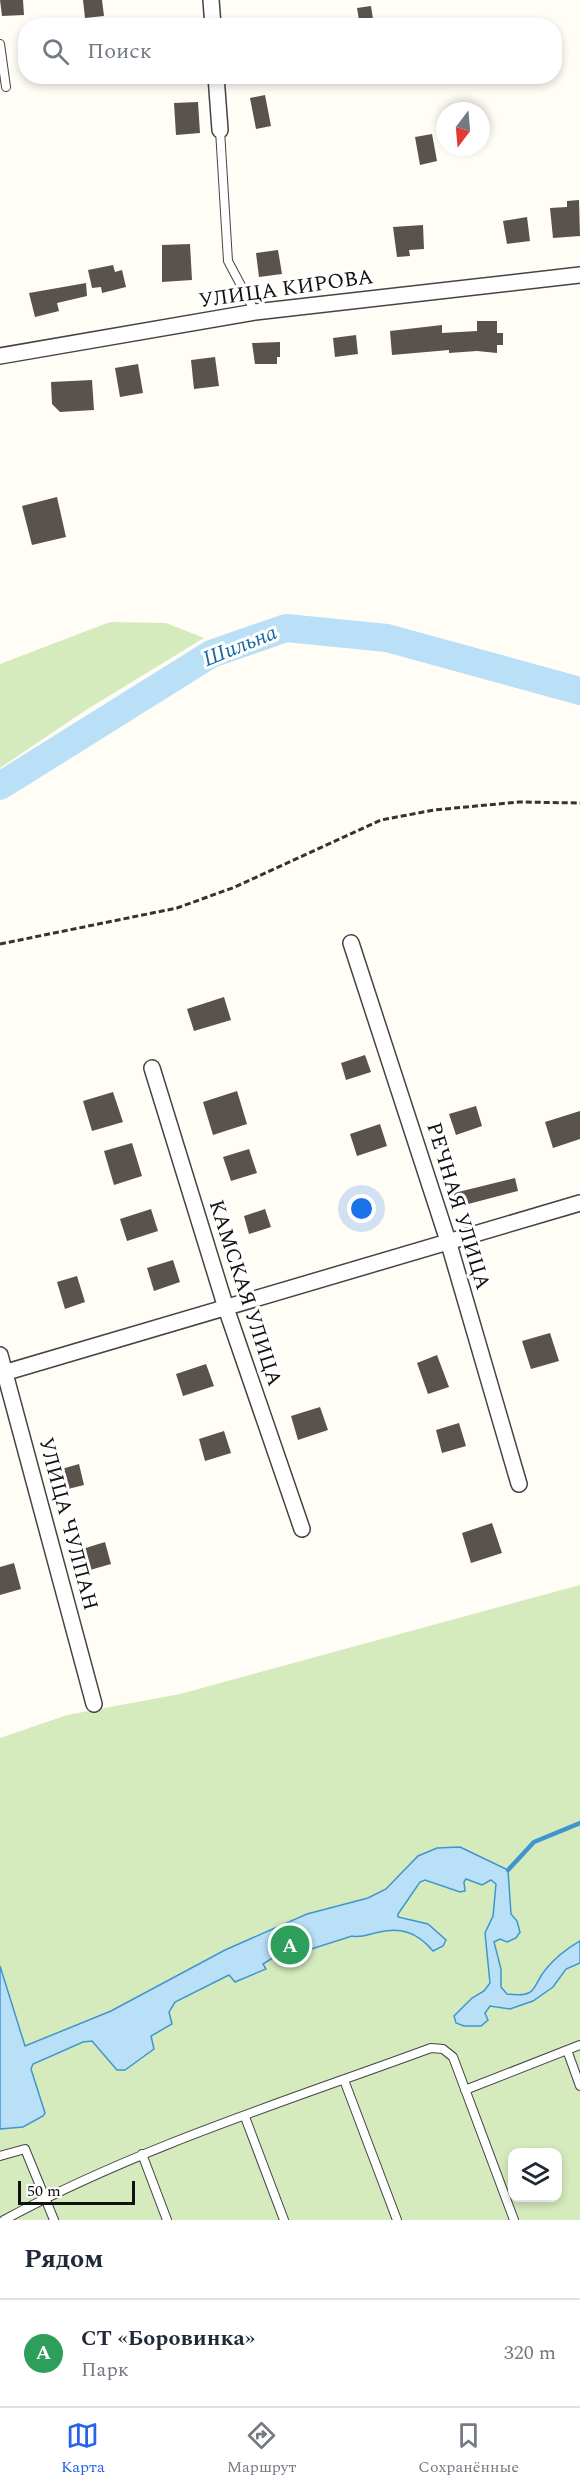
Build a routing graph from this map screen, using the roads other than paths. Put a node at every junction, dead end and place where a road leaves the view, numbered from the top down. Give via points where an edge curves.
1 (212, 0) edge
2 (213, 18) edge
3 (0, 44) edge
4 (217, 84) edge
5 (6, 87) dead end
6 (220, 130) joint
7 (580, 275) edge
8 (255, 312) junction
9 (0, 356) edge
10 (351, 943) dead end
11 (152, 1068) dead end
12 (580, 1203) edge
13 (449, 1244) junction
14 (226, 1308) junction
15 (0, 1354) edge
16 (3, 1373) edge
17 (519, 1484) dead end
18 (302, 1529) dead end
19 (94, 1704) dead end
20 (580, 2045) edge
21 (567, 2050) junction
22 (344, 2080) junction
23 (580, 2086) edge
24 (465, 2090) junction
25 (245, 2116) junction
26 (142, 2154) junction
27 (0, 2156) edge
28 (45, 2198) junction
29 (4, 2220) edge
30 (54, 2220) edge
31 (167, 2220) edge
32 (284, 2220) edge
33 (397, 2220) edge
34 (514, 2220) edge

1 - 2 street
3 - 5 lane
4 - 6 street
6 - 8 lane via 228,261
7 - 8 street, УЛИЦА КИРОВА
8 - 9 street, УЛИЦА КИРОВА
10 - 13 street, РЕЧНАЯ УЛИЦА
11 - 14 street, КАМСКАЯ УЛИЦА
12 - 13 street
13 - 14 street
13 - 17 street, РЕЧНАЯ УЛИЦА
14 - 16 street
14 - 18 street, КАМСКАЯ УЛИЦА
15 - 16 street, УЛИЦА ЧУЛПАН
16 - 19 street, УЛИЦА ЧУЛПАН
20 - 21 lane
21 - 23 lane
21 - 24 lane
22 - 24 lane via 431,2048 443,2049 453,2057
22 - 25 lane
22 - 33 lane
24 - 34 lane
25 - 26 lane
25 - 32 lane
26 - 28 lane
26 - 31 lane
27 - 28 lane via 25,2149
28 - 29 lane
28 - 30 lane

